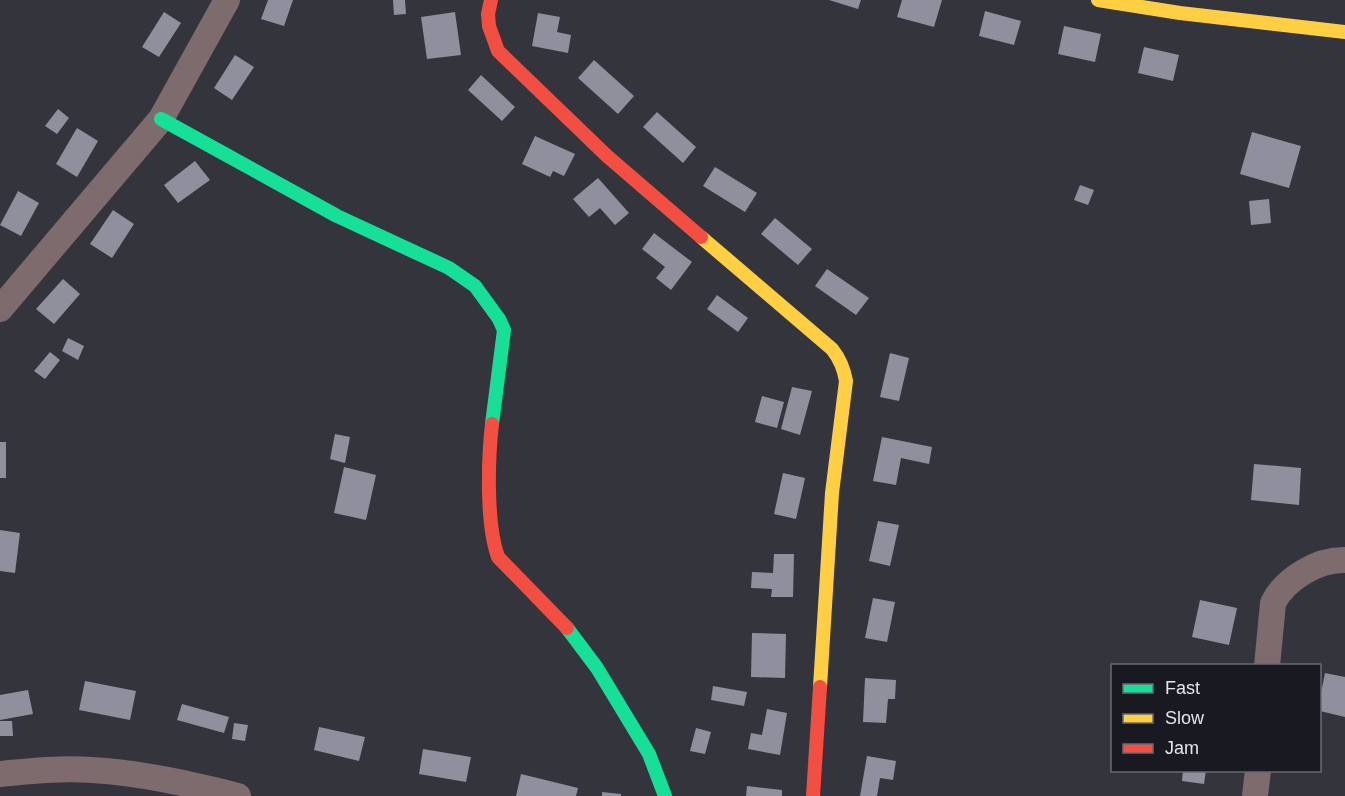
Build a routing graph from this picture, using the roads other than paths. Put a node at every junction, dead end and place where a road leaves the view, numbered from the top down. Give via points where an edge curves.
1 (227, 0) edge
2 (490, 0) edge
3 (1098, 0) edge
4 (1345, 32) edge
5 (161, 119) junction
6 (0, 309) edge
7 (1345, 561) edge
8 (1267, 664) edge
9 (1258, 772) edge
10 (0, 774) edge
11 (238, 796) edge
12 (665, 796) edge
13 (813, 796) edge
14 (1255, 796) edge

1 - 5 street
2 - 13 street via 489,31 498,51 607,156 832,349 844,368
3 - 4 street
5 - 6 street
5 - 12 street via 338,216 449,268 485,298 504,330 489,472 493,543 498,557 557,617 597,668 649,754
7 - 8 street via 1321,564 1278,594 1273,603
9 - 14 street
10 - 11 street via 91,770 140,775

